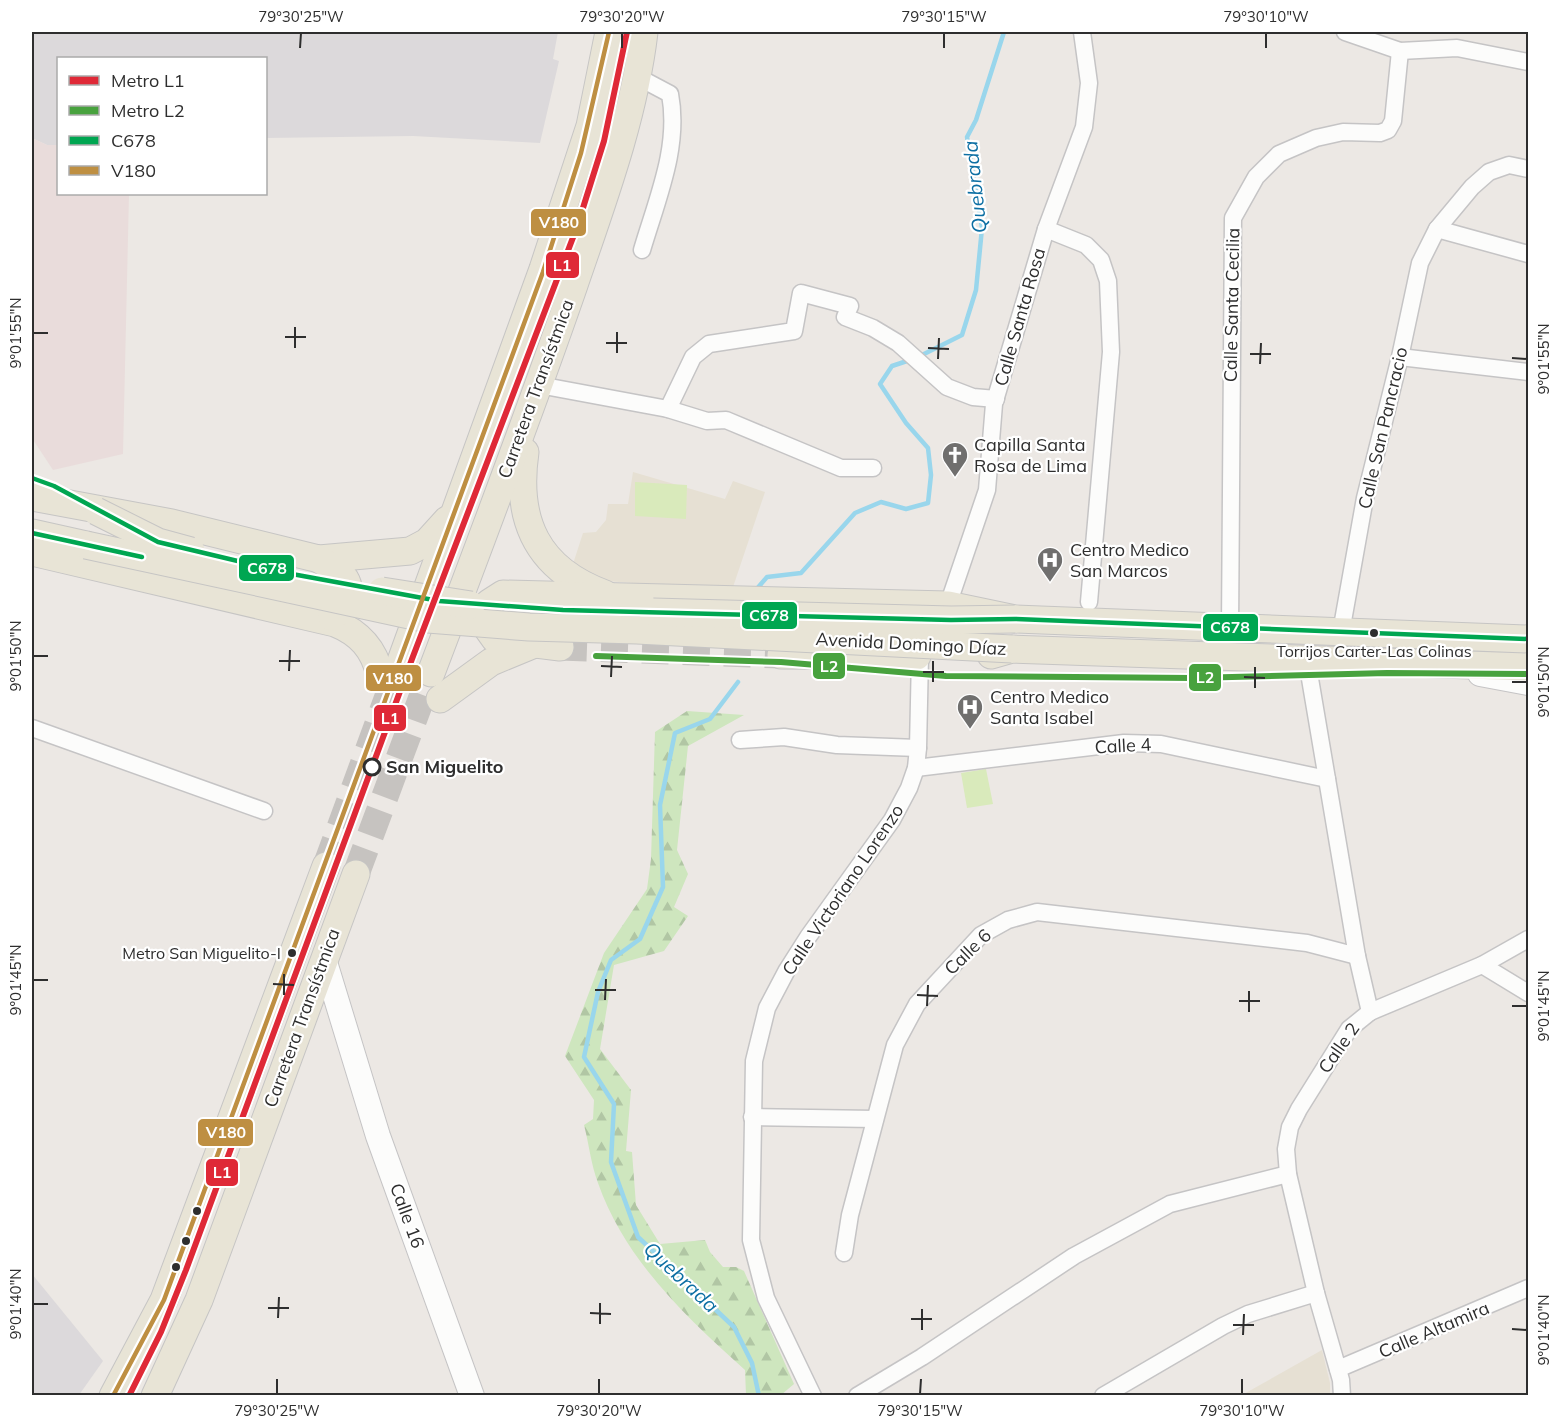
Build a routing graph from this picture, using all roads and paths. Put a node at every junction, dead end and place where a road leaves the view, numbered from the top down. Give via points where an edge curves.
1 (609, 32) edge
2 (644, 32) edge
3 (1082, 32) edge
4 (1345, 32) edge
5 (1456, 40) edge
6 (1400, 51) junction
7 (1528, 62) edge
8 (636, 76) junction
9 (1528, 169) edge
10 (1046, 229) junction
11 (1437, 229) junction
12 (642, 250) dead end
13 (1528, 254) edge
14 (1400, 357) junction
15 (1528, 372) edge
16 (535, 397) junction
17 (996, 399) junction
18 (668, 409) junction
19 (873, 468) dead end
20 (32, 497) edge
21 (457, 504) junction
22 (96, 511) junction
23 (32, 533) edge
24 (32, 552) edge
25 (319, 559) junction
26 (638, 599) junction
27 (1089, 602) dead end
28 (948, 604) junction
29 (1015, 618) junction
30 (322, 620) junction
31 (1230, 628) junction
32 (1341, 632) junction
33 (1528, 639) edge
34 (533, 645) junction
35 (560, 647) tunnel mouth
36 (1012, 649) junction
37 (782, 655) tunnel mouth
38 (920, 656) junction
39 (1307, 661) junction
40 (1434, 664) junction
41 (1528, 667) edge
42 (431, 673) tunnel mouth
43 (1528, 684) edge
44 (440, 699) tunnel mouth
45 (32, 728) edge
46 (740, 741) dead end
47 (918, 748) junction
48 (916, 768) junction
49 (1327, 779) junction
50 (264, 811) dead end
51 (326, 866) tunnel mouth
52 (356, 874) tunnel mouth
53 (1528, 939) edge
54 (1357, 956) junction
55 (324, 959) junction
56 (1482, 965) junction
57 (1528, 993) edge
58 (1370, 1012) junction
59 (300, 1024) junction
60 (346, 1035) junction
61 (752, 1117) junction
62 (875, 1119) junction
63 (1288, 1174) junction
64 (844, 1253) dead end
65 (1528, 1288) edge
66 (1316, 1293) junction
67 (1338, 1369) junction
68 (113, 1395) edge
69 (155, 1395) edge
70 (472, 1395) edge
71 (813, 1395) edge
72 (857, 1395) edge
73 (1104, 1395) edge
74 (1342, 1395) edge

1 - 21 main road, Carretera Transístmica via 590,126 543,269
2 - 8 main road, Carretera Transístmica
3 - 10 street, Calle Santa Rosa via 1089,83 1084,127
4 - 6 street
5 - 6 street
5 - 7 street
6 - 31 street, Calle Santa Cecilia via 1394,121 1388,130 1343,132 1316,138 1279,154 1256,177 1233,218
8 - 12 street via 670,94 673,107 671,151
8 - 16 main road, Carretera Transístmica via 597,217
9 - 11 street, Calle San Pancracio via 1509,165 1489,172
10 - 17 street, Calle Santa Rosa
10 - 27 street via 1086,244 1101,260 1108,281 1111,352
11 - 13 street
11 - 14 street, Calle San Pancracio via 1420,263
14 - 15 street
14 - 32 street, Calle San Pancracio via 1365,498
16 - 18 street
16 - 26 main road via 523,463 522,495 534,538 555,565 576,581 605,594
16 - 42 main road, Carretera Transístmica
17 - 18 street via 972,397 947,387 908,351 873,328 845,317 850,306 801,293 794,331 709,344 693,357
17 - 28 street, Calle Santa Rosa via 987,490
18 - 19 street via 708,421 726,420 841,468
20 - 22 main road
21 - 25 main road via 444,525 418,548
21 - 30 main road, Carretera Transístmica via 390,668 362,639
22 - 25 main road via 172,523
22 - 29 main road, Avenida Domingo Díaz, bridge via 158,542 179,548 439,601 563,610 951,620
23 - 36 main road, Avenida Domingo Díaz, bridge via 428,619
24 - 30 main road
25 - 30 main road via 342,575 348,585 343,608
26 - 28 main road
26 - 34 main road via 503,594 493,598 485,613 485,625 491,635 501,641
28 - 29 main road
29 - 31 main road, Avenida Domingo Díaz
31 - 32 main road, Avenida Domingo Díaz
32 - 33 main road, Avenida Domingo Díaz
34 - 35 main road
34 - 44 main road via 491,662
36 - 38 main road via 972,657
36 - 39 main road, Avenida Domingo Díaz
37 - 38 main road
38 - 47 street, Calle Victoriano Lorenzo
39 - 40 main road, Avenida Domingo Díaz
39 - 49 street, Calle 2
40 - 41 main road, Avenida Domingo Díaz
40 - 43 main road
45 - 50 street
46 - 47 street via 784,737 837,746
47 - 48 street, Calle Victoriano Lorenzo
48 - 49 street, Calle 4 via 1124,743 1161,744
48 - 61 street, Calle Victoriano Lorenzo via 904,801 808,937 767,1008 754,1061
49 - 54 street, Calle 2
51 - 68 main road, Carretera Transístmica via 164,1300
52 - 55 main road, Carretera Transístmica
53 - 56 street
54 - 58 street, Calle 2
54 - 62 street, Calle 6 via 1307,943 1037,912 1008,920 981,935 917,1004 895,1045
55 - 59 main road, Carretera Transístmica
55 - 60 main road, Calle 16
56 - 57 street
56 - 58 street
58 - 63 street, Calle 2 via 1349,1029 1299,1109 1286,1149
59 - 60 main road via 322,1017
59 - 69 main road, Carretera Transístmica via 199,1299
60 - 70 main road, Calle 16 via 378,1136
61 - 62 street
61 - 71 street, Calle Victoriano Lorenzo via 751,1240 757,1270 776,1320
62 - 64 street, Calle 6
63 - 66 street, Calle 2
63 - 72 street via 1170,1204 1074,1256 922,1357
65 - 67 street, Calle Altamira
66 - 67 street, Calle 2
66 - 73 street via 1223,1326
67 - 74 street, Calle 2

